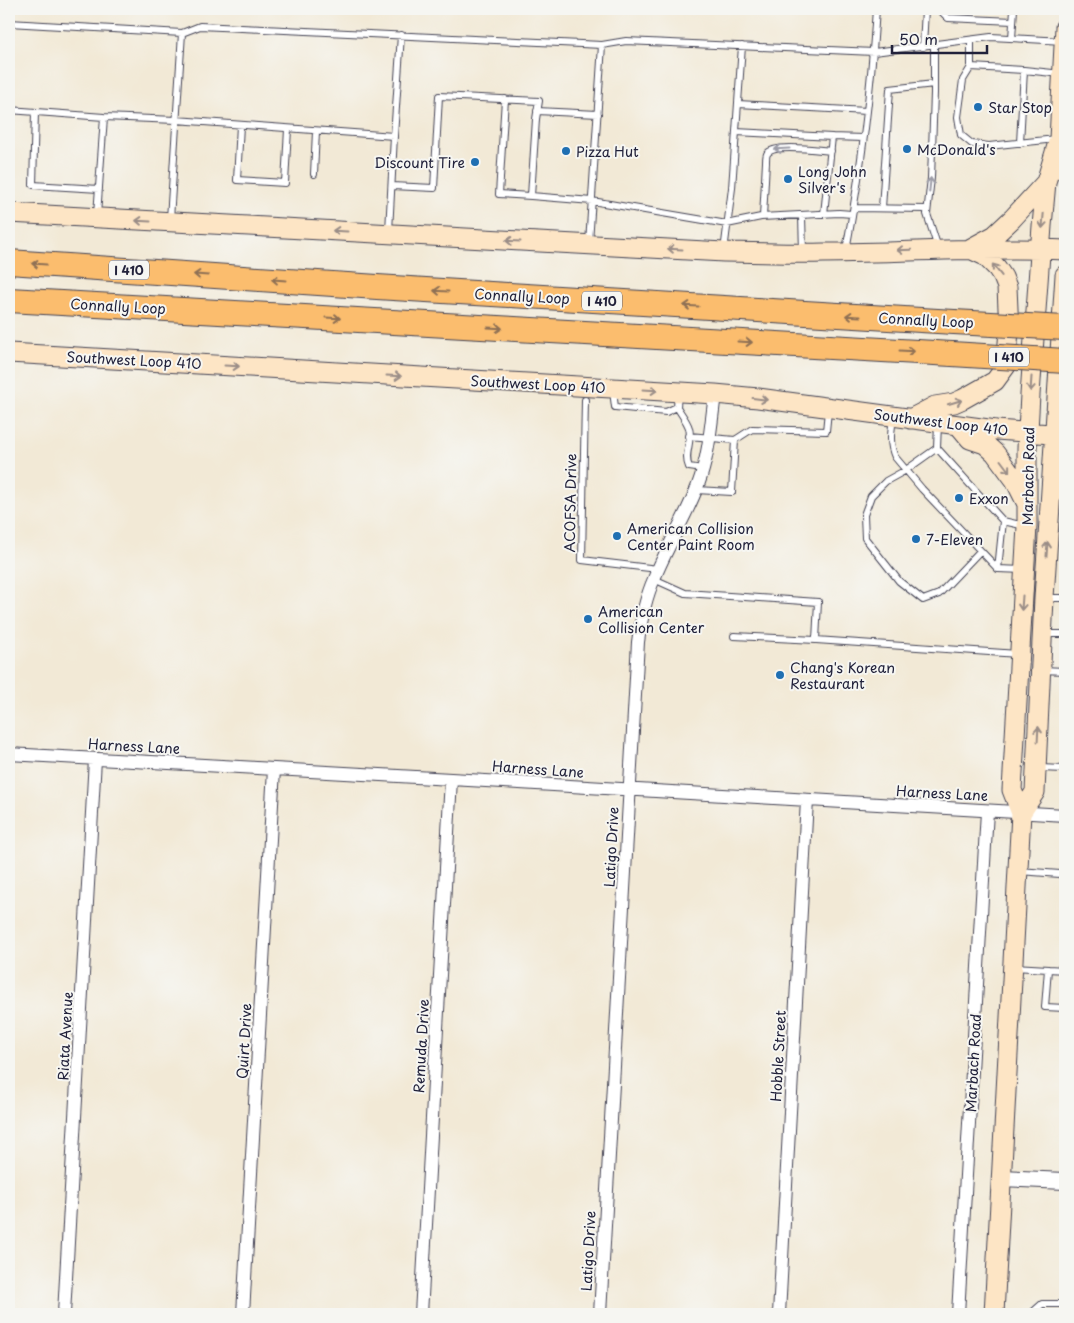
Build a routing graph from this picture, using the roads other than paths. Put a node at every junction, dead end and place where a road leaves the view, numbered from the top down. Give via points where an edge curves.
1 (876, 9) edge
2 (925, 9) edge
3 (939, 9) edge
4 (1014, 9) edge
5 (1013, 21) junction
6 (9, 23) edge
7 (182, 33) junction
8 (1065, 34) edge
9 (401, 35) junction
10 (1012, 38) junction
11 (970, 40) junction
12 (602, 44) junction
13 (934, 45) junction
14 (742, 46) junction
15 (923, 47) junction
16 (874, 52) junction
17 (971, 67) junction
18 (1024, 70) junction
19 (1064, 74) edge
20 (934, 84) junction
21 (505, 99) junction
22 (738, 104) junction
23 (9, 110) edge
24 (537, 111) junction
25 (866, 111) junction
26 (35, 112) junction
27 (598, 114) junction
28 (104, 117) junction
29 (176, 120) junction
30 (240, 125) junction
31 (288, 129) junction
32 (316, 131) junction
33 (736, 132) junction
34 (394, 136) junction
35 (832, 137) junction
36 (863, 138) junction
37 (1020, 143) junction
38 (830, 151) junction
39 (1063, 156) edge
40 (314, 174) dead end
41 (1046, 182) junction
42 (392, 186) junction
43 (99, 190) junction
44 (531, 196) junction
45 (592, 201) junction
46 (882, 208) junction
47 (927, 210) junction
48 (853, 211) junction
49 (9, 213) edge
50 (824, 214) junction
51 (802, 216) junction
52 (763, 217) junction
53 (97, 218) junction
54 (169, 222) junction
55 (727, 224) junction
56 (389, 234) junction
57 (589, 245) junction
58 (969, 248) junction
59 (1040, 248) junction
60 (939, 249) junction
61 (1065, 250) edge
62 (724, 252) junction
63 (845, 252) junction
64 (803, 253) junction
65 (9, 262) edge
66 (1065, 275) edge
67 (9, 300) edge
68 (1065, 328) edge
69 (9, 354) edge
70 (1065, 361) edge
71 (714, 394) junction
72 (585, 400) dead end
73 (677, 400) junction
74 (829, 408) junction
75 (902, 418) junction
76 (938, 423) junction
77 (959, 426) junction
78 (1028, 432) junction
79 (1060, 434) edge
80 (689, 436) junction
81 (710, 438) junction
82 (735, 440) junction
83 (937, 448) junction
84 (702, 469) junction
85 (906, 470) junction
86 (1065, 480) edge
87 (929, 484) dead end
88 (922, 489) junction
89 (696, 490) junction
90 (942, 499) dead end
91 (1050, 501) junction
92 (936, 504) junction
93 (1028, 505) junction
94 (1003, 521) junction
95 (1027, 526) junction
96 (980, 551) junction
97 (998, 569) junction
98 (1025, 570) junction
99 (656, 574) junction
100 (1044, 598) junction
101 (1065, 598) edge
102 (1042, 634) junction
103 (1065, 634) edge
104 (734, 636) dead end
105 (816, 640) junction
106 (1019, 654) junction
107 (1041, 670) junction
108 (1065, 671) edge
109 (9, 754) edge
110 (95, 759) junction
111 (1036, 768) junction
112 (274, 769) junction
113 (1065, 769) edge
114 (451, 779) junction
115 (629, 790) junction
116 (807, 800) junction
117 (986, 811) junction
118 (1021, 813) junction
119 (1065, 816) edge
120 (1018, 870) junction
121 (1065, 879) edge
122 (1012, 967) junction
123 (1048, 969) junction
124 (1065, 970) edge
125 (1065, 1008) edge
126 (1001, 1178) junction
127 (1065, 1181) edge
128 (1065, 1304) edge
129 (64, 1314) edge
130 (243, 1314) edge
131 (421, 1314) edge
132 (600, 1314) edge
133 (779, 1314) edge
134 (958, 1314) edge
135 (994, 1314) edge
136 (1033, 1314) edge

1 - 16 lane
2 - 15 lane
3 - 5 lane via 948,18
4 - 5 lane
5 - 10 lane
6 - 7 lane
7 - 9 lane via 200,26
7 - 29 lane
8 - 10 lane
8 - 19 main road, Marbach Road
9 - 12 lane
9 - 34 lane
10 - 11 lane
11 - 13 lane
11 - 17 lane
12 - 14 lane via 626,41
12 - 27 lane
13 - 15 lane
13 - 20 lane
14 - 16 lane
14 - 22 lane
15 - 16 lane
16 - 25 lane
17 - 18 lane
17 - 37 lane via 963,80 958,117 961,135 972,144
18 - 19 lane
18 - 37 lane
19 - 39 main road, Marbach Road
20 - 46 lane via 890,89
47 -> 20 lane
21 - 24 lane via 539,101
21 - 42 lane via 439,96 434,188
21 - 44 lane via 500,194
22 - 25 lane
22 - 33 lane
23 - 26 lane
24 - 27 lane
24 - 44 lane
25 - 36 lane
26 - 28 lane
26 - 43 lane via 33,185
27 - 45 lane
28 - 29 lane
28 - 43 lane
29 - 30 lane
29 - 54 lane
30 - 31 lane
30 - 31 lane via 237,180 285,183
31 - 32 lane
32 - 34 lane
32 - 40 lane
33 - 35 lane
33 - 55 lane
34 - 42 lane
35 - 36 lane
35 - 38 lane
36 - 48 lane
37 - 39 lane
38 - 50 lane
38 -> 52 lane via 780,148 767,154
39 - 41 main road, Marbach Road
41 - 58 main road via 995,234
41 -> 59 main road, Marbach Road
42 - 56 lane
43 - 53 lane
44 - 45 lane
45 - 55 lane
45 - 57 lane
46 - 47 lane
46 - 48 lane
47 - 60 lane
48 - 50 lane
48 - 63 lane
49 - 53 main road
50 - 51 lane
51 - 52 lane
51 - 64 lane
52 - 55 lane
54 -> 53 main road
56 -> 54 main road
55 - 62 lane
57 -> 56 main road
62 -> 57 main road
58 - 59 main road
58 - 60 main road
75 -> 58 main road via 963,399 995,381 1006,366 1007,287 997,268 985,256
59 - 61 main road
59 -> 78 main road, Marbach Road
60 -> 63 main road
62 - 64 main road
63 - 64 main road
68 -> 65 highway, Connally Loop / I 410, bridge
66 - 79 main road, Marbach Road
67 -> 70 highway, Connally Loop / I 410, bridge
69 -> 73 main road, Southwest Loop 410 via 612,388
71 - 73 main road, Southwest Loop 410
71 -> 74 main road, Southwest Loop 410
71 - 81 street, Latigo Drive
72 - 99 lane, ACOFSA Drive via 582,560
73 - 80 lane via 689,427
74 - 75 main road, Southwest Loop 410
74 - 82 lane via 826,431 752,429
75 - 76 main road, Southwest Loop 410
75 - 85 lane via 890,436 895,457
76 - 77 main road, Southwest Loop 410
76 - 83 lane
77 - 78 main road, Southwest Loop 410
77 -> 93 main road via 970,438 985,444 995,453
78 - 79 main road, Southwest Loop 410
78 - 93 main road, Marbach Road
79 - 91 main road, Marbach Road
80 - 81 lane
80 - 84 lane via 686,461 689,467
81 - 82 lane
81 - 84 street, Latigo Drive
82 - 89 lane via 732,492
83 - 85 lane
83 - 94 lane
84 - 89 street, Latigo Drive
85 - 88 lane
85 - 96 lane via 886,481 871,496 864,515 865,538 899,580 922,600 938,594
86 - 91 main road
87 - 88 lane
88 - 92 lane
89 - 99 street, Latigo Drive
90 - 92 lane
100 -> 91 main road, Marbach Road
92 - 96 lane via 953,517
93 - 95 main road, Marbach Road
94 - 95 lane
94 - 97 lane
95 - 98 main road, Marbach Road
96 - 97 lane
97 - 98 lane
98 -> 106 main road, Marbach Road
99 - 105 lane via 685,593 818,602
99 - 115 street, Latigo Drive via 643,611 638,642
100 - 101 lane
100 - 102 main road, Marbach Road
102 - 103 lane
102 - 107 main road, Marbach Road
104 - 105 lane
105 - 106 lane
106 - 118 main road, Marbach Road via 1012,790
107 - 108 lane
111 -> 107 main road, Marbach Road
109 - 110 street, Harness Lane
110 - 112 street, Harness Lane
110 - 129 street, Riata Avenue
111 - 113 lane
111 - 118 main road, Marbach Road via 1035,792
112 - 114 street, Harness Lane
112 - 130 street, Quirt Drive
114 - 115 street, Harness Lane
114 - 131 street, Remuda Drive
115 - 116 street, Harness Lane
115 - 132 street, Latigo Drive
116 - 117 street, Harness Lane
116 - 133 street, Hobble Street
117 - 118 street, Harness Lane
117 - 134 street, Marbach Road
118 - 119 street, Harness Lane
118 - 120 main road, Marbach Road
120 - 121 lane via 1060,874
120 - 122 main road, Marbach Road
122 - 123 lane
122 - 126 main road, Marbach Road
123 - 124 lane
123 - 125 lane via 1045,1007
126 - 127 street
126 - 135 main road, Marbach Road
128 - 136 lane via 1042,1304

